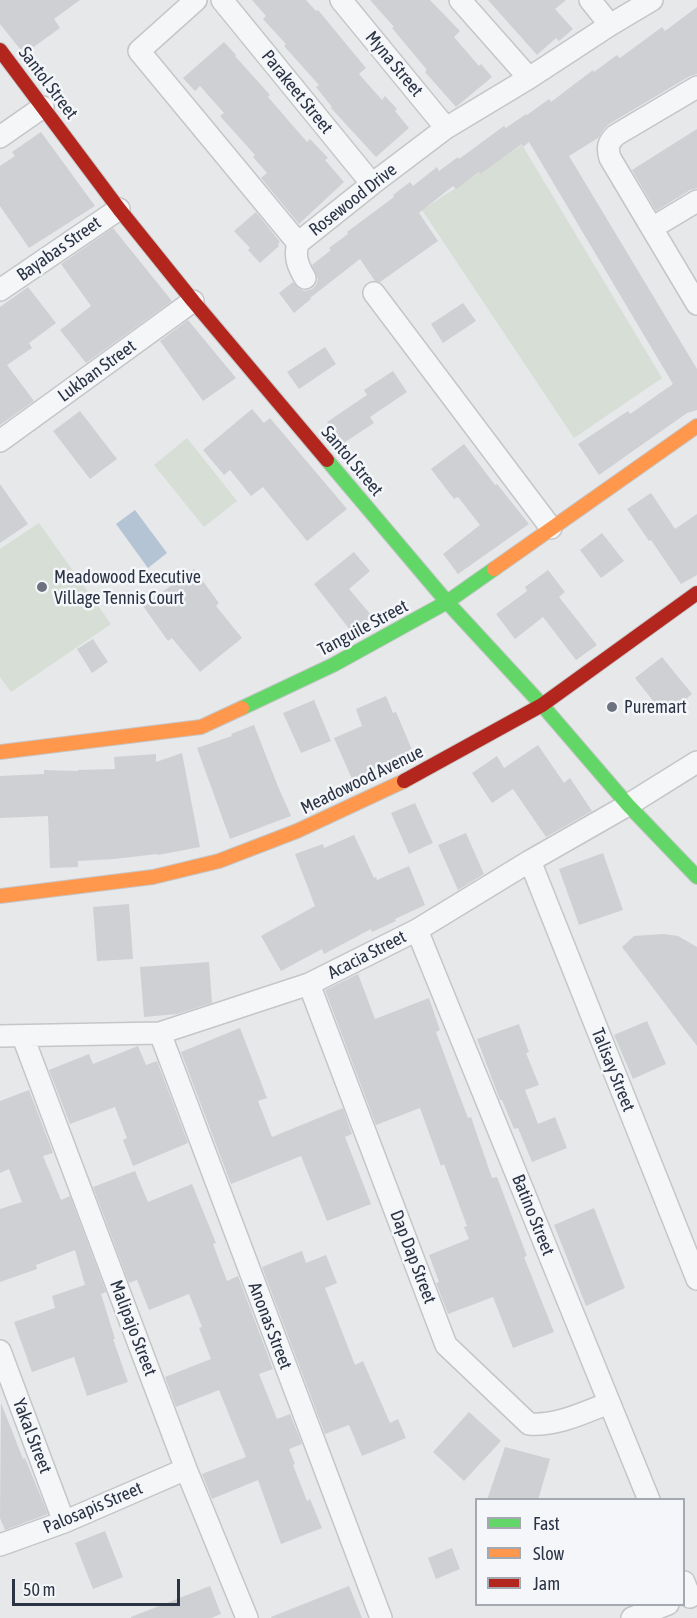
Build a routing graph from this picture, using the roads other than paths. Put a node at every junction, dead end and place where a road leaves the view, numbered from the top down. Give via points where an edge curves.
1 (196, 0) edge
2 (222, 0) edge
3 (341, 0) edge
4 (460, 0) edge
5 (590, 0) edge
6 (652, 0) edge
7 (610, 25) junction
8 (0, 50) edge
9 (529, 78) junction
10 (697, 87) edge
11 (43, 107) junction
12 (446, 128) junction
13 (0, 137) edge
14 (372, 184) junction
15 (697, 201) edge
16 (119, 208) junction
17 (652, 228) junction
18 (298, 243) junction
19 (305, 278) dead end
20 (0, 290) edge
21 (374, 293) dead end
22 (193, 301) junction
23 (697, 304) edge
24 (697, 426) edge
25 (0, 441) edge
26 (551, 528) junction
27 (697, 593) edge
28 (447, 602) junction
29 (542, 705) junction
30 (0, 752) edge
31 (697, 762) edge
32 (628, 805) junction
33 (530, 861) junction
34 (697, 878) edge
35 (0, 896) edge
36 (417, 930) junction
37 (309, 984) junction
38 (160, 1033) junction
39 (0, 1036) edge
40 (23, 1037) junction
41 (697, 1279) edge
42 (0, 1351) edge
43 (609, 1403) junction
44 (186, 1469) junction
45 (648, 1498) edge
46 (64, 1522) junction
47 (0, 1545) edge
48 (665, 1606) edge
49 (247, 1618) edge
50 (381, 1618) edge
51 (632, 1618) edge

1 - 18 street, Rosewood Drive via 139,51
2 - 14 street, Parakeet Street
3 - 12 street, Myna Street
4 - 9 street
5 - 7 street
6 - 7 street, Rosewood Drive
7 - 9 street, Rosewood Drive
8 - 11 street, Santol Street
9 - 12 street, Rosewood Drive
10 - 17 street via 616,135 608,145 610,158
11 - 13 street
11 - 16 street, Santol Street
12 - 14 street, Rosewood Drive
14 - 18 street, Rosewood Drive
15 - 17 street
16 - 20 street, Bayabas Street
16 - 22 street, Santol Street
17 - 23 street
18 - 19 street via 296,260
21 - 26 street
22 - 25 street, Lukban Street
22 - 28 street, Santol Street
24 - 26 street, Tanguile Street
26 - 28 street, Tanguile Street
27 - 29 street, Meadowood Avenue
28 - 29 street, Santol Street
28 - 30 street, Tanguile Street via 333,664 201,727
29 - 32 street, Santol Street
29 - 35 street, Meadowood Avenue via 420,773 297,831 219,861 153,877
31 - 32 street, Acacia Street
32 - 33 street, Acacia Street
32 - 34 street, Santol Street
33 - 36 street, Acacia Street
33 - 41 street, Talisay Street
36 - 37 street, Acacia Street
36 - 43 street, Batino Street
37 - 38 street, Acacia Street
37 - 43 street, Dap Dap Street via 446,1345 529,1424 559,1422
38 - 40 street, Acacia Street
38 - 50 street, Anonas Street
39 - 40 street, Acacia Street
40 - 44 street, Malipajo Street
42 - 46 street, Yakal Street
43 - 45 street, Batino Street
44 - 46 street, Palosapis Street
44 - 49 street, Malipajo Street
46 - 47 street, Palosapis Street
48 - 51 street

